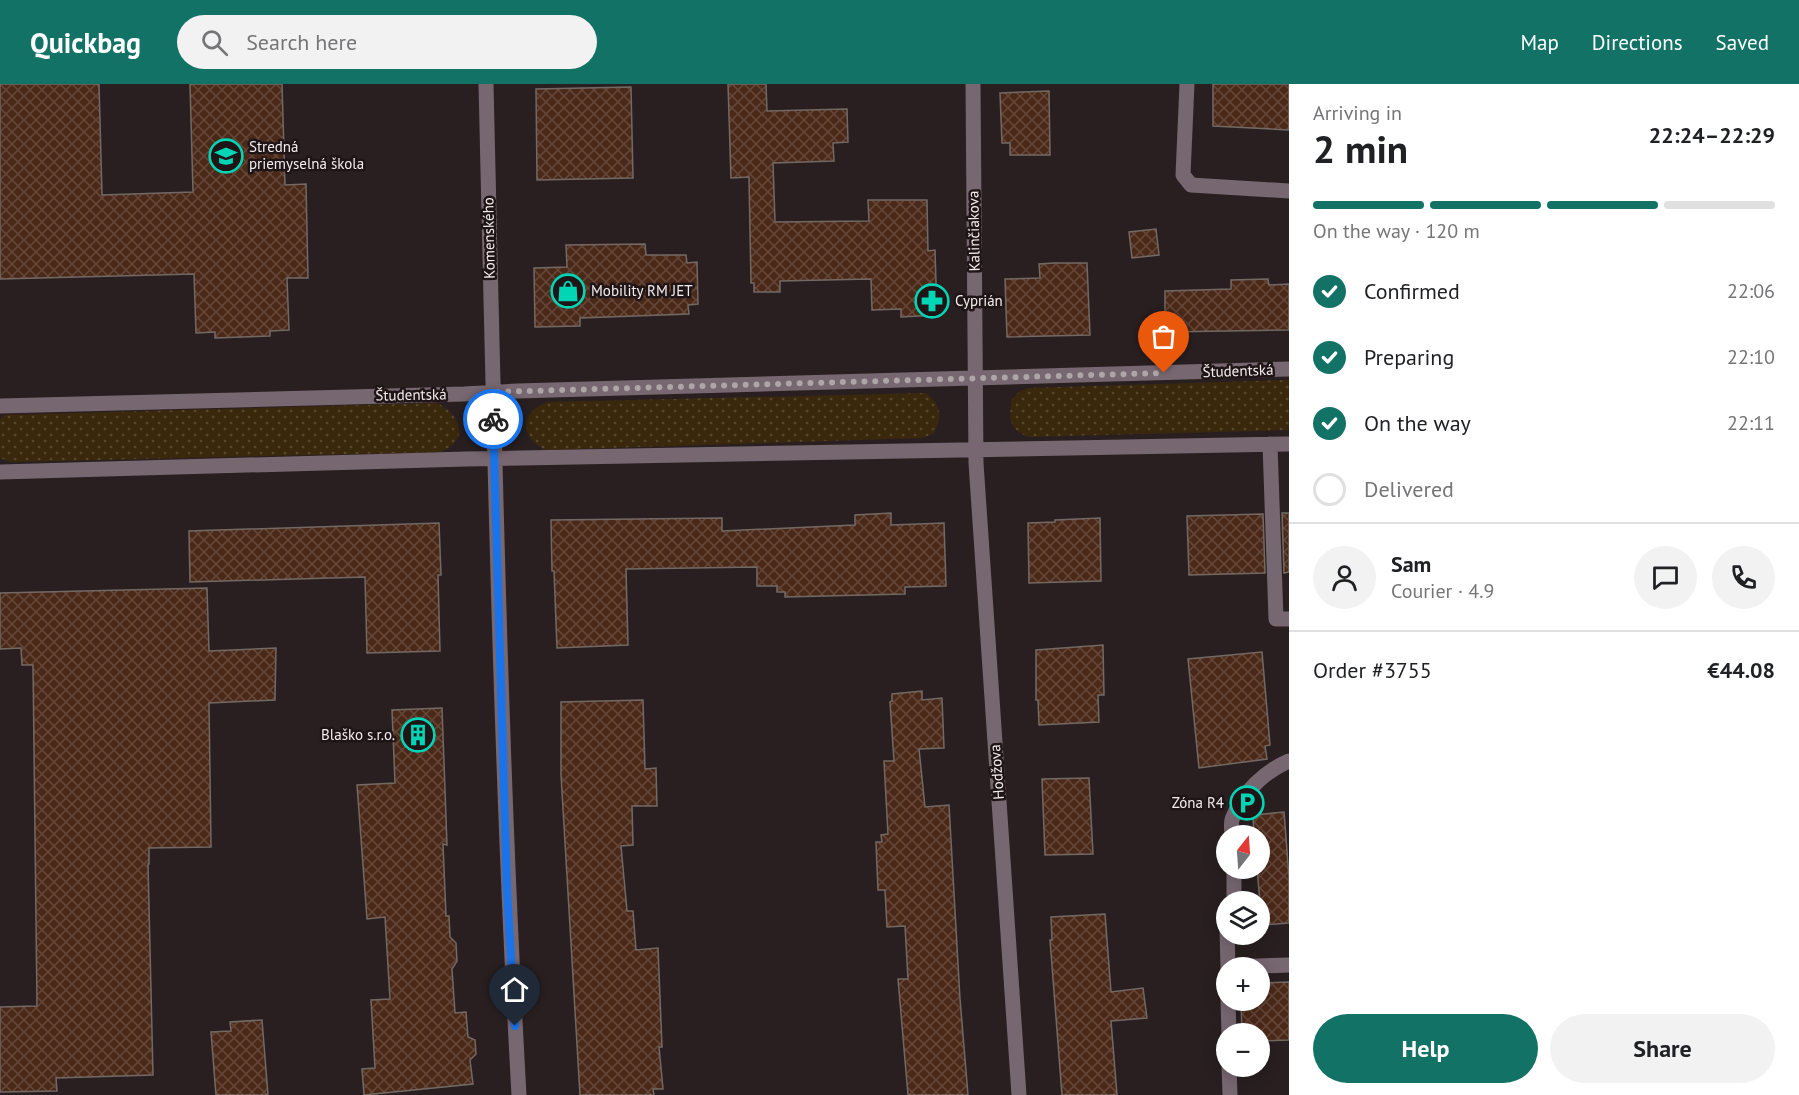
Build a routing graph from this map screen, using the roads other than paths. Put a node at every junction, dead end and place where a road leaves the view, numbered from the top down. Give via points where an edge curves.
1 (486, 84) edge
2 (973, 84) edge
3 (1187, 84) edge
4 (1289, 191) edge
5 (1289, 369) edge
6 (975, 378) junction
7 (492, 392) junction
8 (0, 406) edge
9 (1270, 444) junction
10 (1289, 444) edge
11 (976, 449) junction
12 (494, 459) junction
13 (0, 472) edge
14 (1289, 619) edge
15 (1289, 761) edge
16 (1231, 825) edge
17 (1289, 965) edge
18 (1270, 966) edge
19 (1229, 1077) edge
20 (519, 1095) edge
21 (1019, 1095) edge
22 (1230, 1095) edge

1 - 7 street, Komenského
2 - 6 street, Kalinčiakova
3 - 4 street via 1183,175 1191,186
5 - 6 street, Študentská
6 - 7 street, Študentská
6 - 11 street, Kalinčiakova
7 - 8 street, Študentská
7 - 12 street, Komenského
9 - 10 street
9 - 11 street
9 - 14 street via 1276,619
11 - 12 street
11 - 21 street, Hodžova
12 - 13 street
12 - 20 street, Komenského via 507,890
15 - 16 street via 1275,767 1249,790 1231,819
17 - 18 street
19 - 22 street

